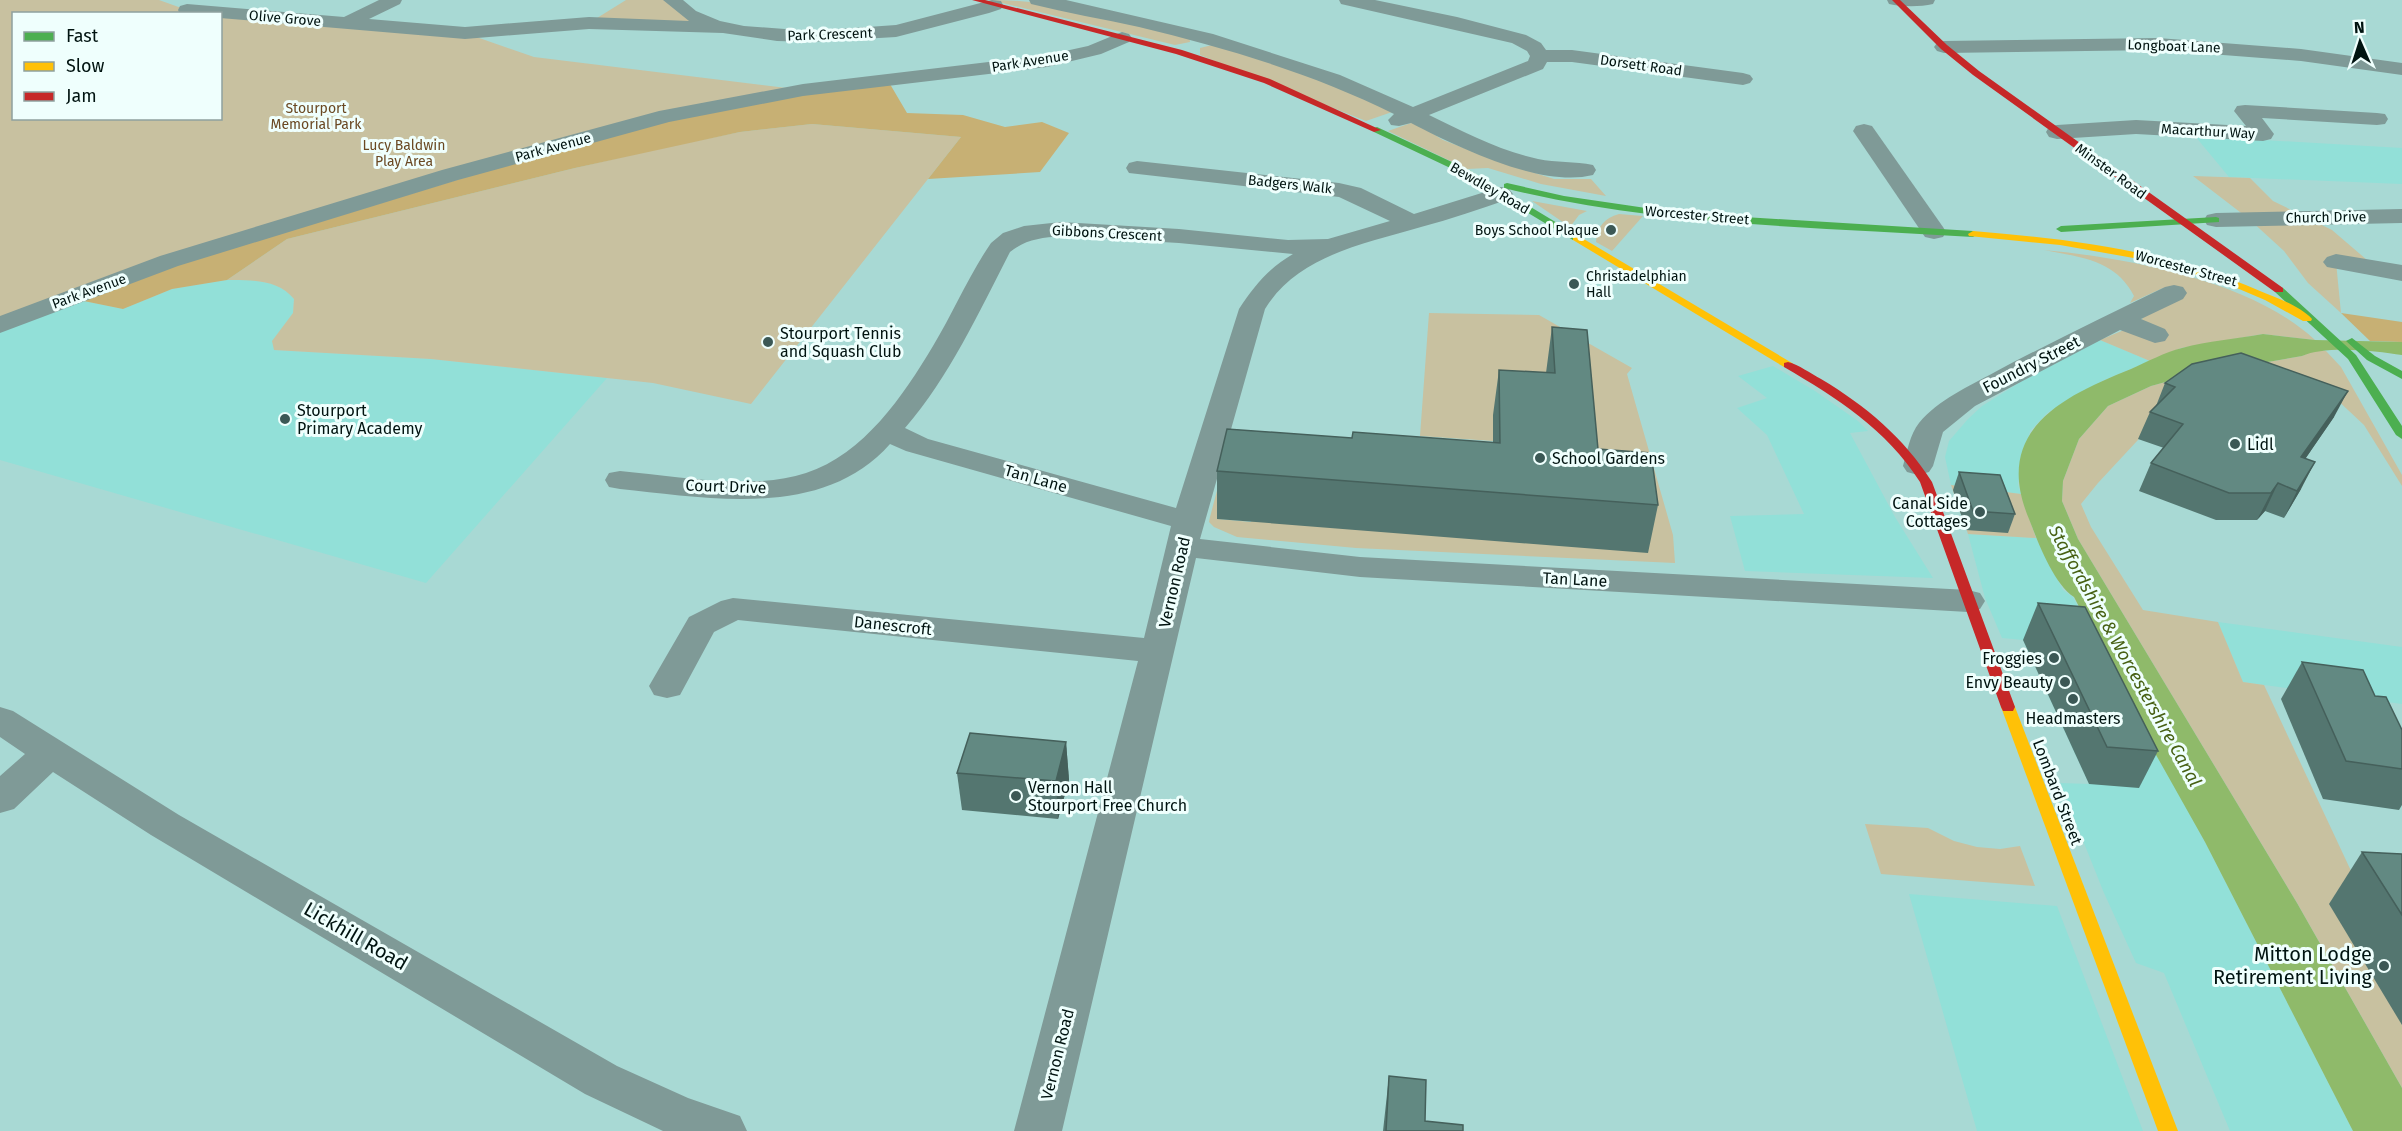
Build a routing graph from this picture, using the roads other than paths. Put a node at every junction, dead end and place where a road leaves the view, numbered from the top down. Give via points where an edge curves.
1 (393, 0) edge
2 (672, 0) edge
3 (1038, 0) edge
4 (1348, 0) edge
5 (1896, 0) edge
6 (985, 3) edge
7 (1929, 3) edge
8 (617, 6) dead end
9 (187, 10) dead end
10 (212, 12) edge
11 (222, 13) edge
12 (347, 23) junction
13 (589, 23) junction
14 (719, 28) junction
15 (1958, 33) dead end
16 (1122, 38) junction
17 (1208, 38) junction
18 (1974, 46) junction
19 (1944, 47) junction
20 (1179, 52) junction
21 (1540, 56) junction
22 (1991, 60) dead end
23 (2402, 69) edge
24 (1743, 79) dead end
25 (1412, 115) junction
26 (2346, 117) junction
27 (2377, 119) dead end
28 (2072, 127) junction
29 (1375, 128) junction
30 (1864, 131) dead end
31 (2106, 143) dead end
32 (2370, 143) dead end
33 (1137, 168) dead end
34 (1585, 170) dead end
35 (1466, 171) junction
36 (1501, 194) junction
37 (1609, 206) junction
38 (2398, 220) edge
39 (2181, 221) junction
40 (1412, 222) junction
41 (2218, 222) junction
42 (1934, 232) junction
43 (1205, 239) junction
44 (1580, 240) junction
45 (2033, 240) junction
46 (1326, 246) junction
47 (2336, 262) dead end
48 (2402, 273) edge
49 (2282, 275) dead end
50 (2174, 292) dead end
51 (1258, 296) junction
52 (2120, 320) junction
53 (0, 325) edge
54 (2329, 334) junction
55 (2155, 335) dead end
56 (2402, 376) edge
57 (886, 430) junction
58 (2402, 435) edge
59 (1918, 466) junction
60 (620, 480) dead end
61 (1185, 534) junction
62 (1968, 601) junction
63 (1158, 651) junction
64 (667, 686) dead end
65 (0, 720) edge
66 (49, 753) junction
67 (0, 799) edge
68 (723, 1131) edge
69 (1038, 1131) edge
70 (2168, 1131) edge

1 - 12 street
2 - 14 street, Park Crescent via 680,10
3 - 17 street, Bewdley Road via 1142,20
4 - 21 street via 1519,39 1534,46
5 - 7 street
5 - 19 main road, Minster Road
6 - 14 street, Park Crescent via 928,25 883,32 785,36
6 - 16 main road, Bewdley Road
8 - 13 street
9 - 10 street, Olive Grove
11 - 12 street, Olive Grove
12 - 13 street, Olive Grove via 465,33
13 - 14 street, Olive Grove
15 - 18 main road
16 - 20 main road, Bewdley Road
16 - 53 street, Park Avenue via 1094,50 1047,61 803,90 667,116 450,175 169,261
17 - 20 street
17 - 25 street, Bewdley Road via 1307,70
18 - 19 street, Longboat Lane
18 - 22 main road
18 - 23 street, Longboat Lane via 2158,44 2279,53
19 - 28 main road, Minster Road
20 - 29 main road, Bewdley Road via 1267,81
21 - 24 street, Dorsett Road via 1572,56
21 - 25 street via 1536,65
25 - 29 street
25 - 34 street, Bewdley Road via 1456,138 1521,162 1549,169
26 - 27 street, Macarthur Way
26 - 28 street, Macarthur Way via 2245,111 2263,134
26 - 32 street
28 - 31 main road, Minster Road
28 - 39 main road, Minster Road
29 - 35 main road, Bewdley Road
30 - 42 street
33 - 40 street, Badgers Walk via 1167,161 1339,190
35 - 36 main road, Bewdley Road
35 - 37 main road, Worcester Street via 1522,190
36 - 40 street
36 - 44 main road, Bewdley Road
37 - 42 main road, Worcester Street
37 - 44 main road via 1588,222
38 - 41 street, Church Drive
39 - 41 main road, Worcester Street
39 - 41 main road, Minster Road
39 - 42 main road, Worcester Street
40 - 46 street
41 - 45 main road, Worcester Street
41 - 54 main road, Minster Road via 2287,296
42 - 45 main road, Worcester Street
43 - 46 street, Gibbons Crescent via 1288,247
43 - 51 street via 1228,245 1252,260 1262,280
43 - 57 street, Gibbons Crescent via 1061,229 1033,231 1012,238 1000,248 912,401
44 - 59 main road, Bewdley Road via 1854,404 1888,431
45 - 54 main road, Worcester Street via 2156,258 2223,276 2266,294
46 - 51 street via 1267,285
47 - 48 street
49 - 56 main road via 2371,358
50 - 52 street, Foundry Street
51 - 61 street, Vernon Road
52 - 55 street
52 - 59 street, Foundry Street via 1982,389 1949,411 1929,430
54 - 58 main road via 2352,357
57 - 60 street, Court Drive via 859,458 819,479 790,486 745,490
57 - 61 street, Tan Lane via 916,445
59 - 62 main road, Lombard Street
61 - 62 street, Tan Lane via 1244,555 1360,567
61 - 63 street, Vernon Road
62 - 70 main road, Lombard Street
63 - 64 street, Danescroft via 733,609 701,625
63 - 69 street, Vernon Road
65 - 66 street, Lickhill Road
66 - 67 street
66 - 68 street, Lickhill Road via 601,1080

